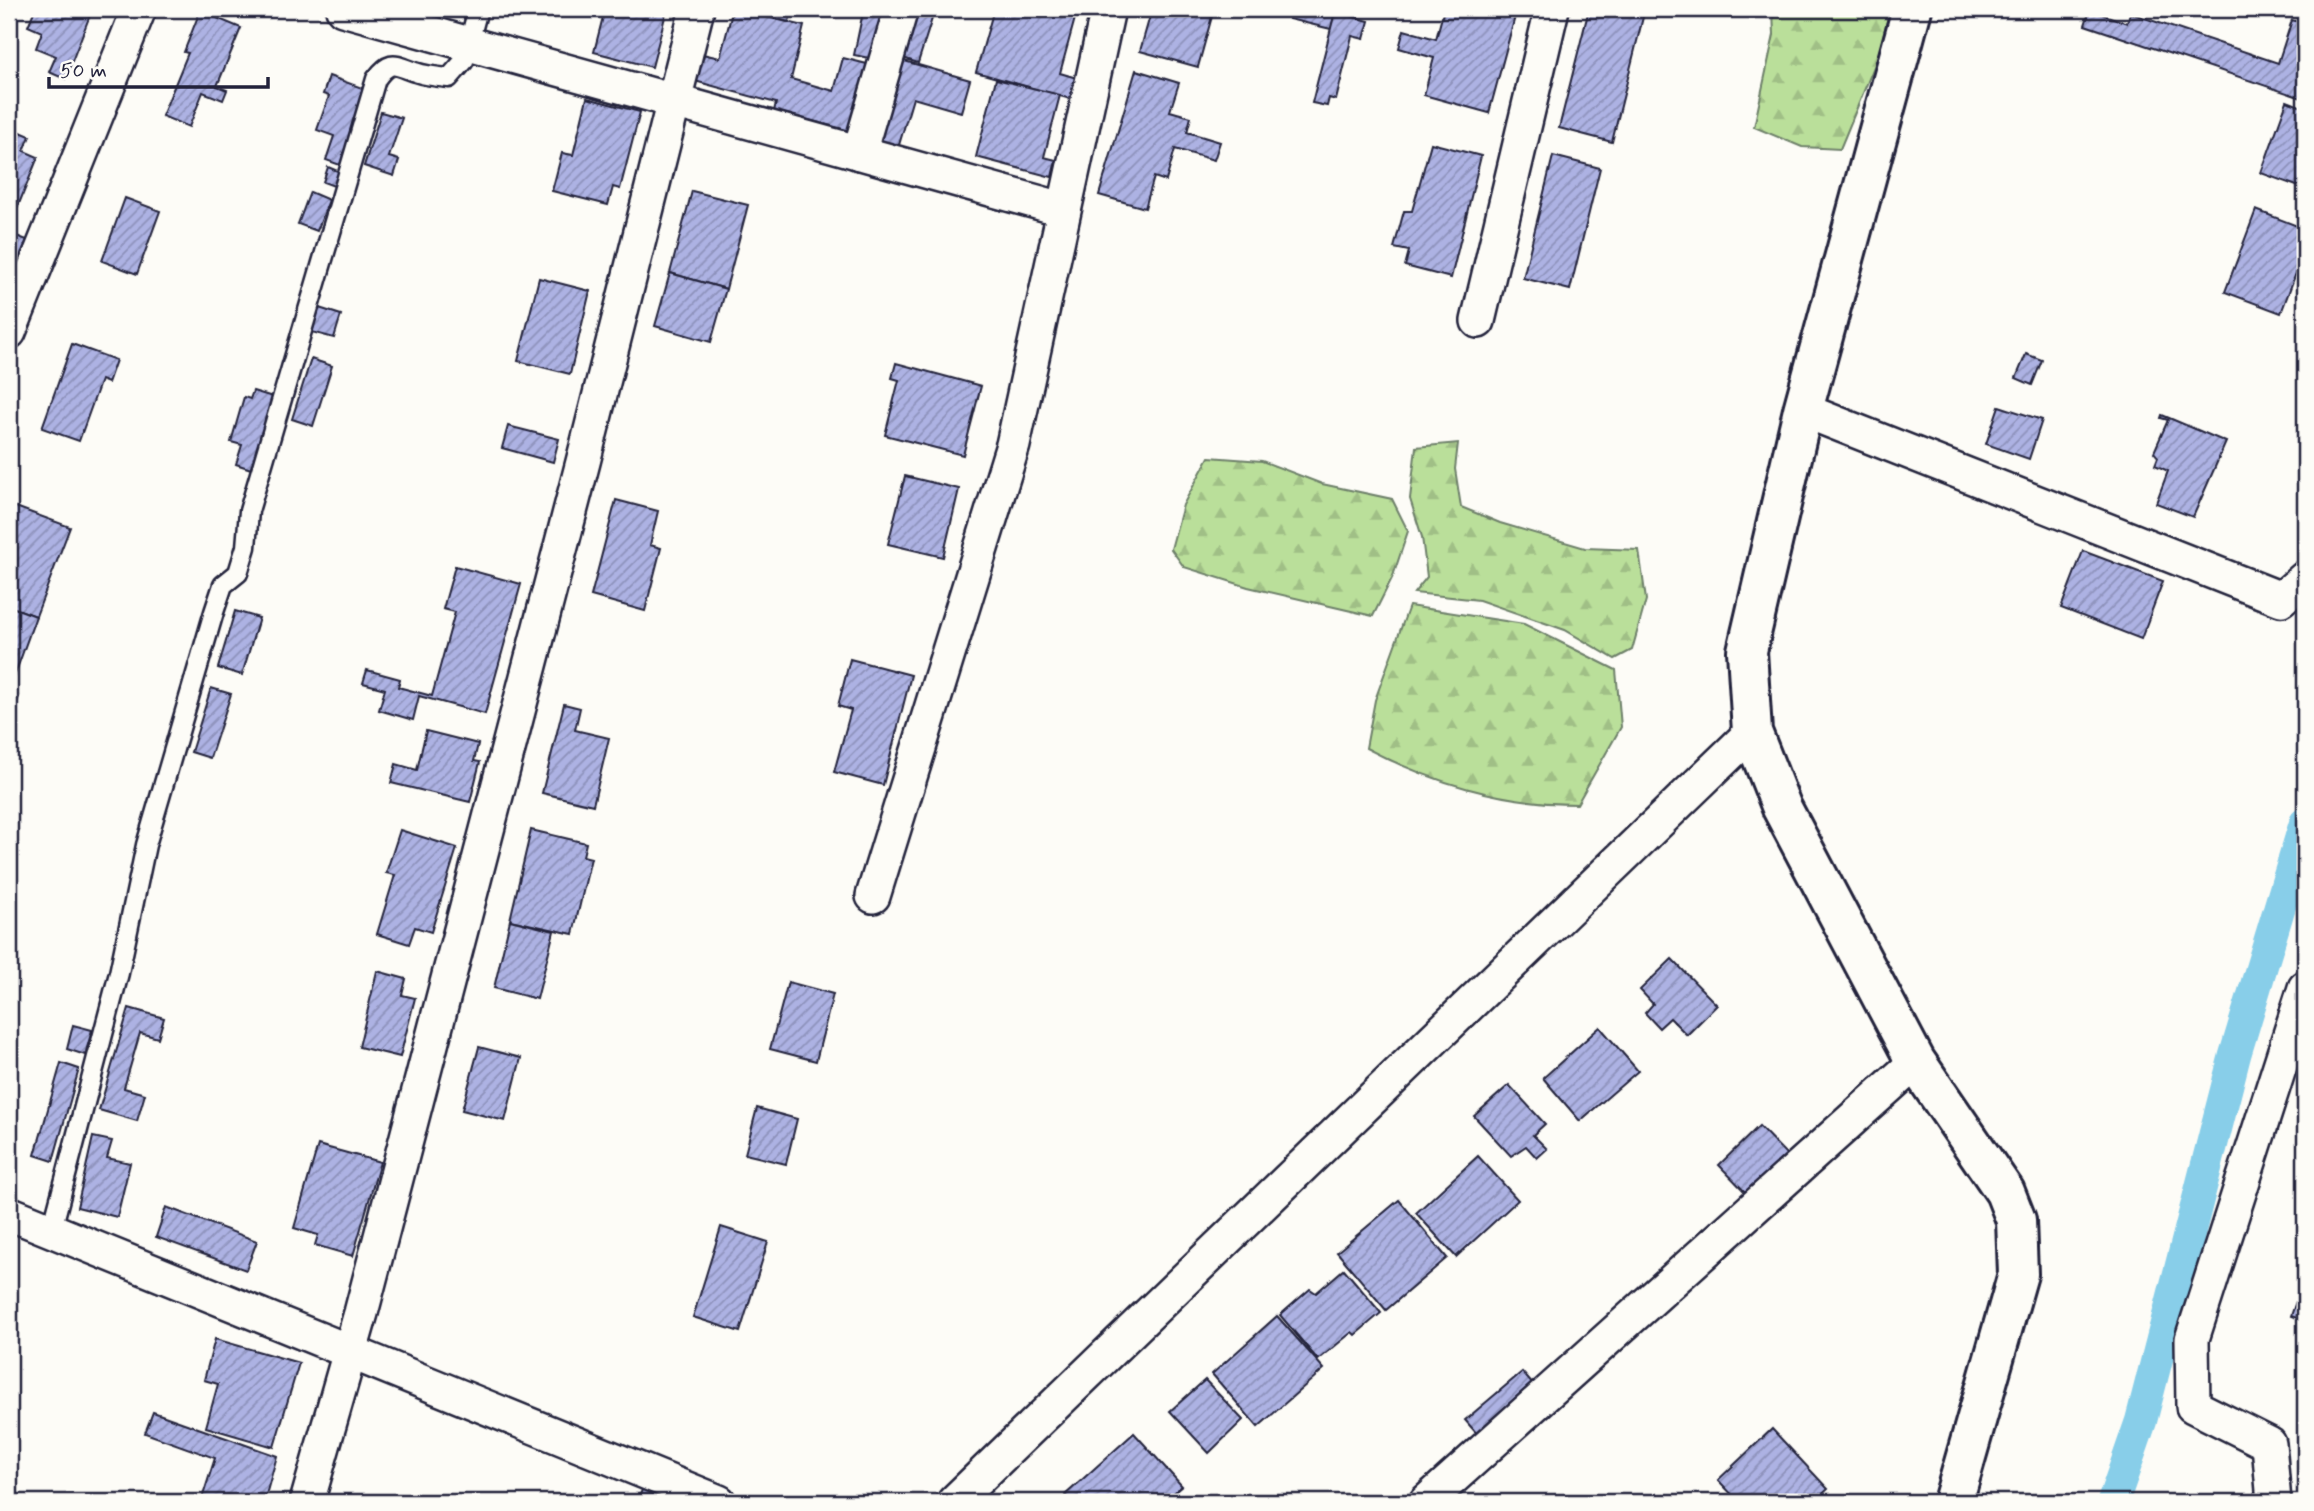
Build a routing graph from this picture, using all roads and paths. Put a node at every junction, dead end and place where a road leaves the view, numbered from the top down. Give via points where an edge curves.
1 (139, 9) edge
2 (343, 9) edge
3 (478, 9) edge
4 (697, 9) edge
5 (901, 9) edge
6 (1108, 9) edge
7 (1552, 9) edge
8 (1912, 9) edge
9 (467, 43) junction
10 (672, 100) junction
11 (859, 153) junction
12 (1062, 209) junction
13 (1478, 321) dead end
14 (9, 332) edge
15 (1803, 410) junction
16 (2305, 578) edge
17 (1752, 732) junction
18 (873, 896) dead end
19 (2305, 988) edge
20 (1916, 1062) junction
21 (9, 1213) edge
22 (52, 1229) junction
23 (350, 1352) junction
24 (307, 1502) edge
25 (719, 1502) edge
26 (954, 1502) edge
27 (1426, 1502) edge
28 (1953, 1502) edge
29 (2274, 1502) edge

1 - 14 street
2 - 9 street
3 - 9 lane
4 - 10 street
5 - 11 street
6 - 12 street
7 - 13 street
8 - 15 street
9 - 10 street
9 - 22 lane via 464,61 449,78 395,64 376,79 249,511 246,547 238,573 223,585 146,845 119,973
10 - 11 street
10 - 23 street via 583,462
11 - 12 street
12 - 18 street via 1013,445
15 - 16 street via 2281,599
15 - 17 street via 1747,651
17 - 20 street via 1782,808
17 - 26 street
19 - 29 street via 2192,1339 2193,1406 2269,1444
20 - 27 street
20 - 28 street via 2005,1192 2016,1220 2018,1274
21 - 22 street
22 - 23 street
23 - 24 street
23 - 25 street

